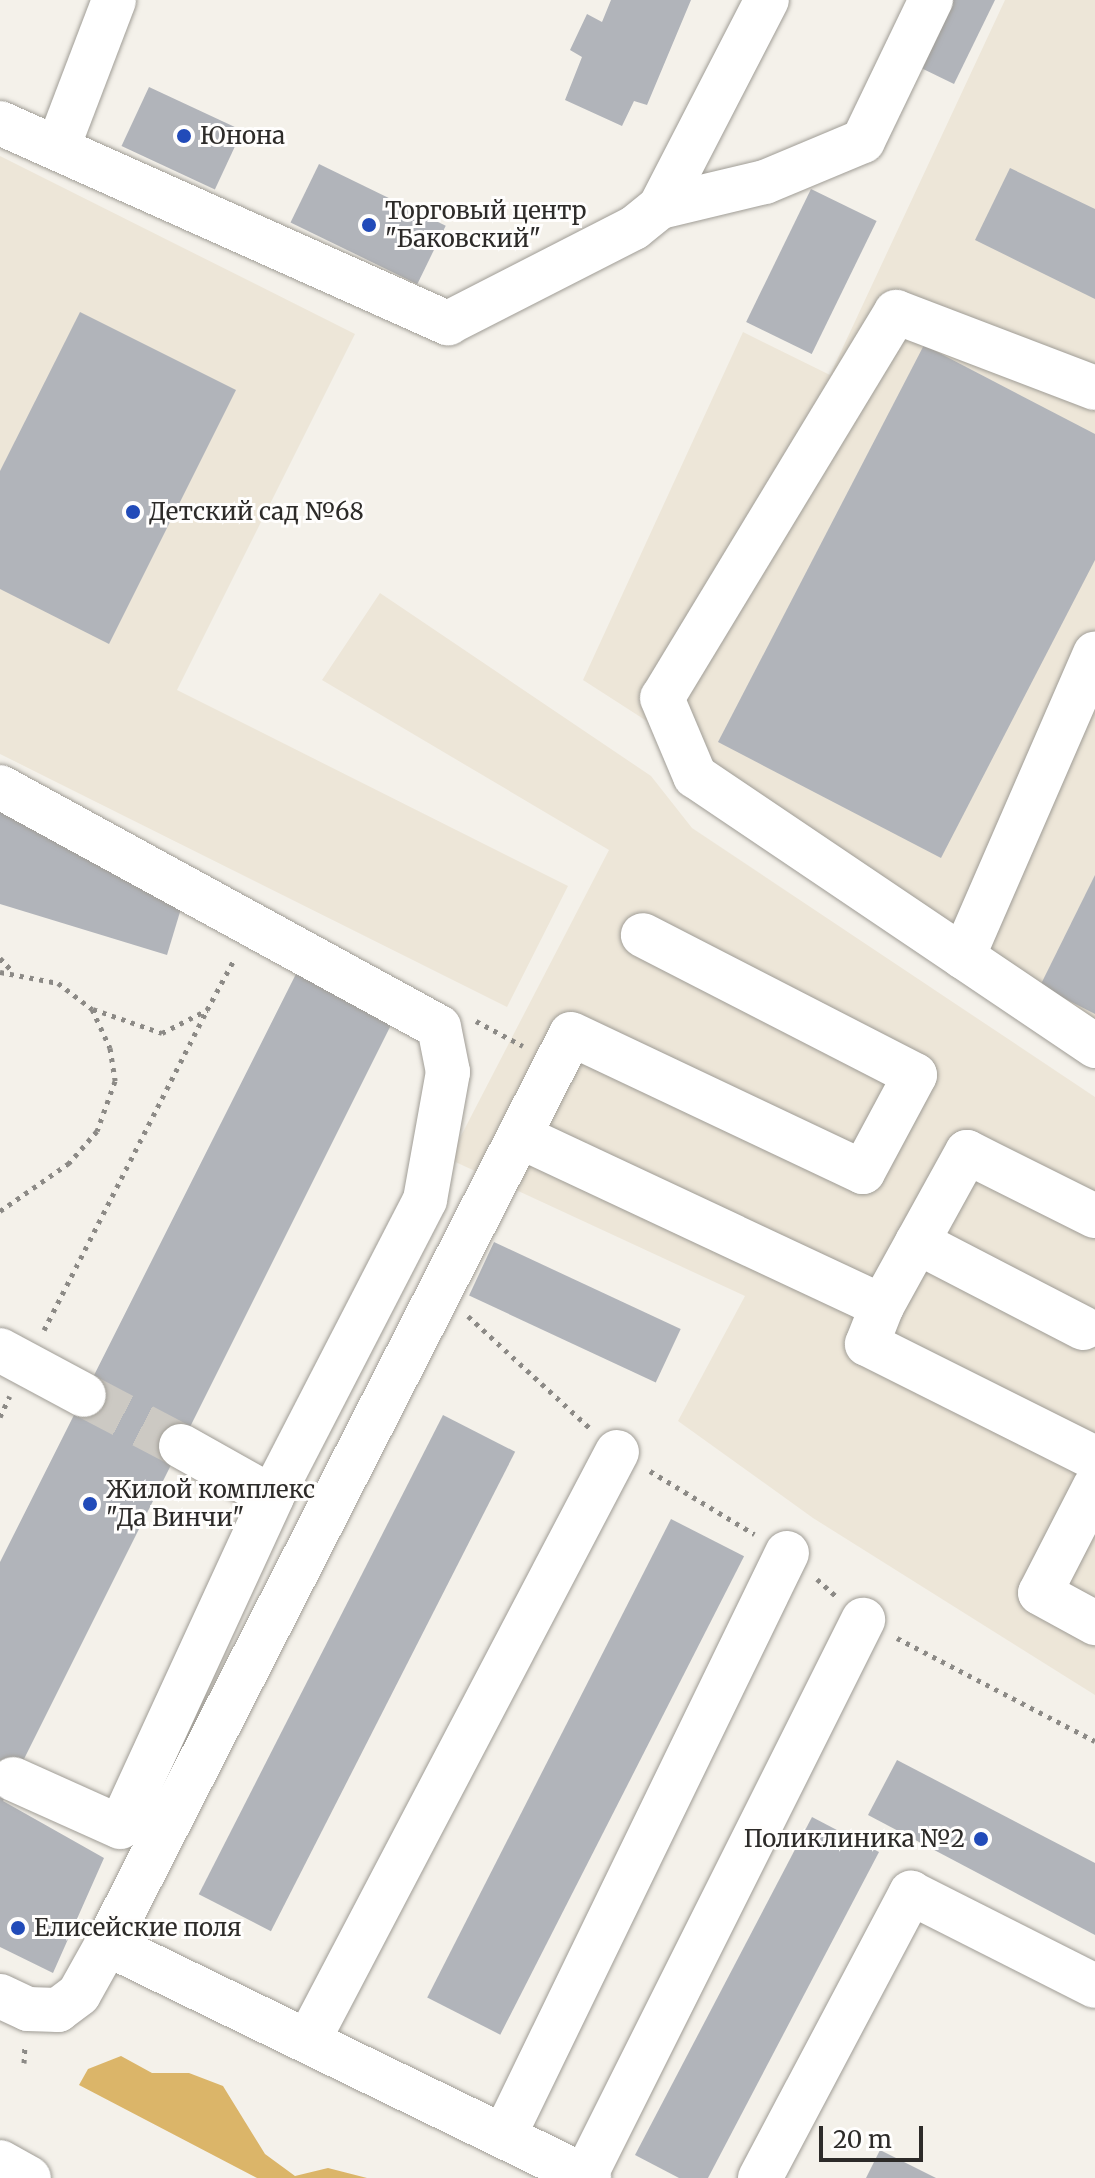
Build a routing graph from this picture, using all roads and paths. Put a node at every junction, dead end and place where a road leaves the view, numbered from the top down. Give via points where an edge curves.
1 (114, 0) edge
2 (767, 0) edge
3 (931, 0) edge
4 (0, 123) edge
5 (58, 147) junction
6 (660, 207) junction
7 (1095, 388) edge
8 (1095, 653) edge
9 (0, 787) edge
10 (252, 925) junction
11 (643, 935) dead end
12 (963, 957) junction
13 (0, 958) edge
14 (11, 970) junction
15 (0, 972) edge
16 (92, 1009) junction
17 (207, 1010) junction
18 (1095, 1046) edge
19 (519, 1136) junction
20 (0, 1211) edge
21 (1095, 1216) edge
22 (917, 1242) junction
23 (439, 1281) junction
24 (882, 1306) junction
25 (1083, 1328) dead end
26 (13, 1357) edge
27 (84, 1395) tunnel mouth
28 (0, 1417) edge
29 (181, 1446) tunnel mouth
30 (617, 1452) joint
31 (1095, 1458) edge
32 (1095, 1486) edge
33 (272, 1497) junction
34 (787, 1553) dead end
35 (863, 1620) dead end
36 (1095, 1623) edge
37 (13, 1779) dead end
38 (107, 1944) junction
39 (1095, 1986) edge
40 (0, 1996) edge
41 (308, 2041) junction
42 (504, 2136) junction
43 (0, 2162) edge
44 (587, 2177) edge
45 (29, 2178) edge
46 (760, 2178) edge

1 - 5 street
2 - 6 street
3 - 6 street via 863,141 765,182
4 - 5 street
5 - 6 street via 448,323 634,228
7 - 12 street via 896,312 662,698 695,776
8 - 12 street
9 - 10 street
10 - 17 path
10 - 33 street via 439,1027 448,1072 425,1200
11 - 19 street via 915,1075 863,1172 571,1034
12 - 18 street
13 - 14 path
14 - 15 path
14 - 16 path via 58,983
16 - 17 path via 162,1033
16 - 20 path via 110,1048 115,1081 97,1131 69,1163
17 - 26 path
19 - 23 street
19 - 24 street
21 - 22 street via 967,1152
22 - 24 street
22 - 25 street
23 - 30 path via 519,1368
23 - 38 street
24 - 31 street via 867,1344
26 - 27 street
26 - 28 path
29 - 33 street
30 - 41 street
32 - 36 street via 1040,1593
33 - 37 street via 120,1827
34 - 42 street
35 - 44 street
38 - 40 street via 79,1994 58,2010 28,2009
38 - 41 street
39 - 46 street via 911,1893
41 - 42 street
42 - 44 street
43 - 45 street

